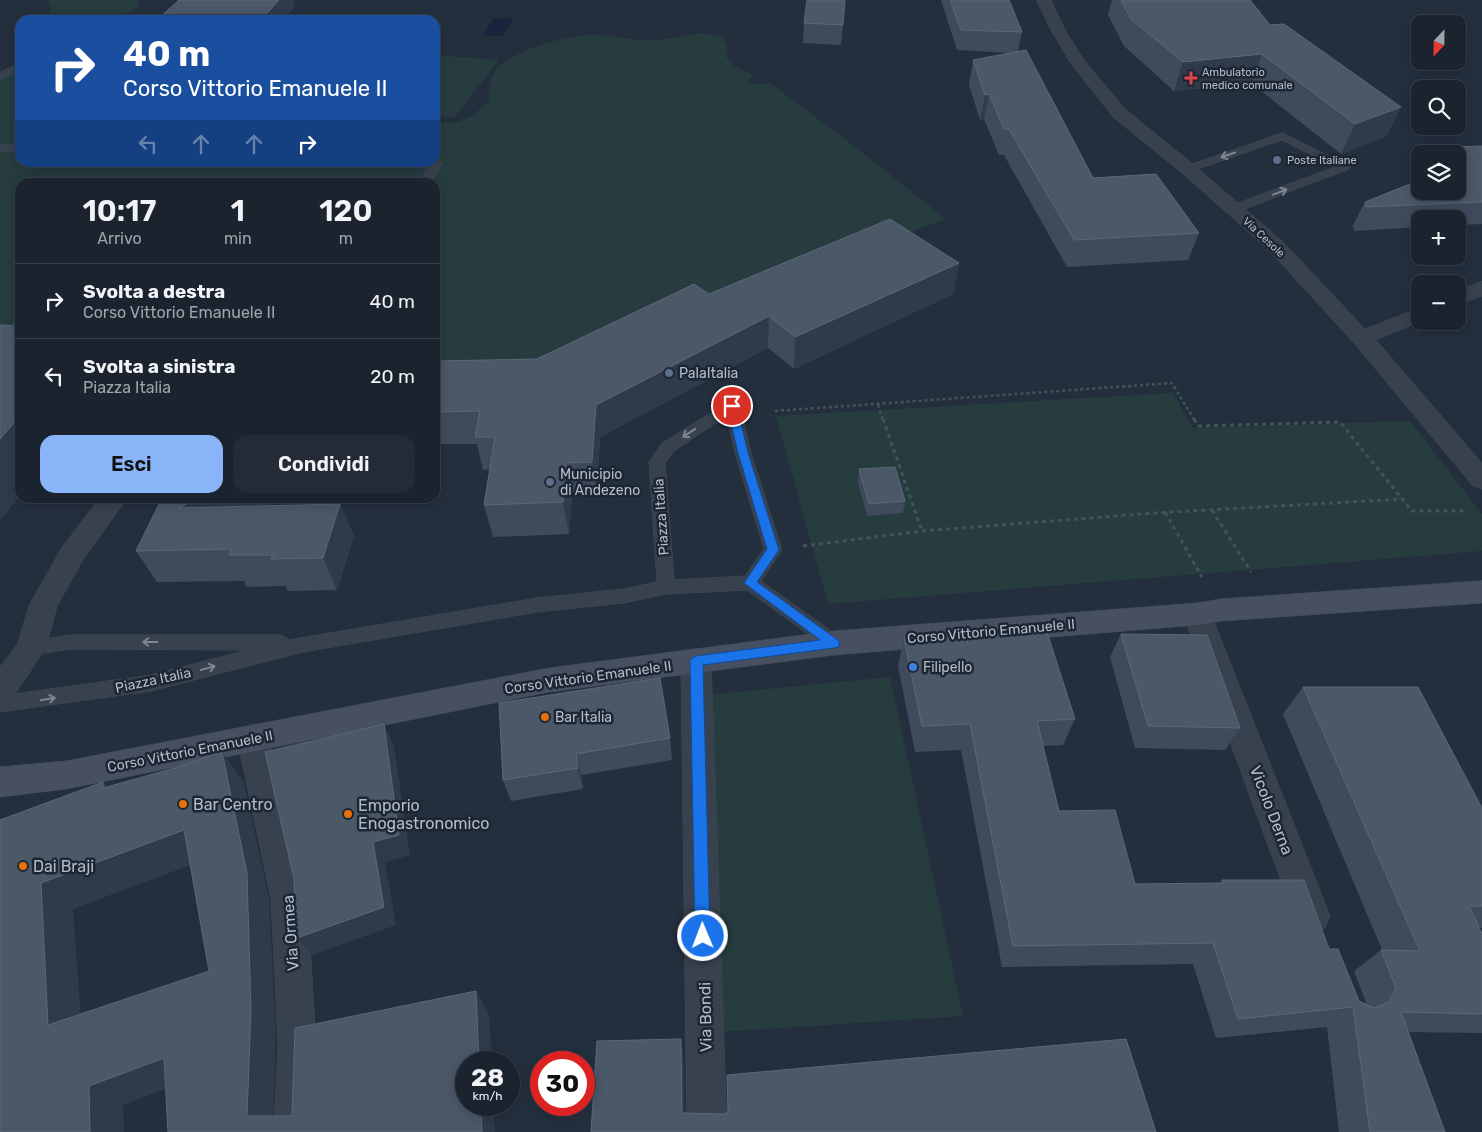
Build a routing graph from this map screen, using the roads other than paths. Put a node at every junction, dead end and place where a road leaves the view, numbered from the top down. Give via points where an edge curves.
1 (1044, 0) edge
2 (15, 68) edge
3 (0, 76) edge
4 (0, 148) edge
5 (15, 148) edge
6 (1188, 169) junction
7 (1234, 209) junction
8 (1482, 288) edge
9 (1466, 295) edge
10 (1411, 318) edge
11 (1362, 338) junction
12 (1482, 480) edge
13 (110, 503) edge
14 (750, 583) junction
15 (666, 587) junction
16 (1482, 592) edge
17 (1209, 612) junction
18 (303, 644) junction
19 (834, 644) junction
20 (31, 646) junction
21 (696, 661) junction
22 (0, 691) edge
23 (0, 704) edge
24 (254, 738) junction
25 (0, 782) edge
26 (1323, 943) edge
27 (294, 1132) edge
28 (707, 1132) edge

1 - 6 street, Via Cesole via 1078,62 1118,113
2 - 3 lane
4 - 5 lane
6 - 7 street, Via Cesole
7 -> 6 lane via 1345,167 1283,136
7 - 11 street, Via Cesole via 1276,246
8 - 9 street
10 - 11 street
11 - 12 street, Via Cesole
13 - 20 street via 71,556 43,606
14 - 15 lane, Piazza Italia
14 -> 15 lane, Piazza Italia via 773,550 732,406 668,447 657,462
14 - 19 lane
15 - 18 lane, Piazza Italia
16 - 17 main road, Corso Vittorio Emanuele II
17 - 19 main road, Corso Vittorio Emanuele II
17 - 26 street, Vicolo Derna
18 -> 20 lane, Piazza Italia via 71,642
23 -> 18 lane, Piazza Italia via 151,683
19 - 21 main road, Corso Vittorio Emanuele II
20 - 22 street
21 - 24 main road, Corso Vittorio Emanuele II via 549,680
21 - 28 street, Via Bondi
24 - 25 main road, Corso Vittorio Emanuele II via 66,775
24 - 27 street, Via Ormea via 289,899 297,1042

